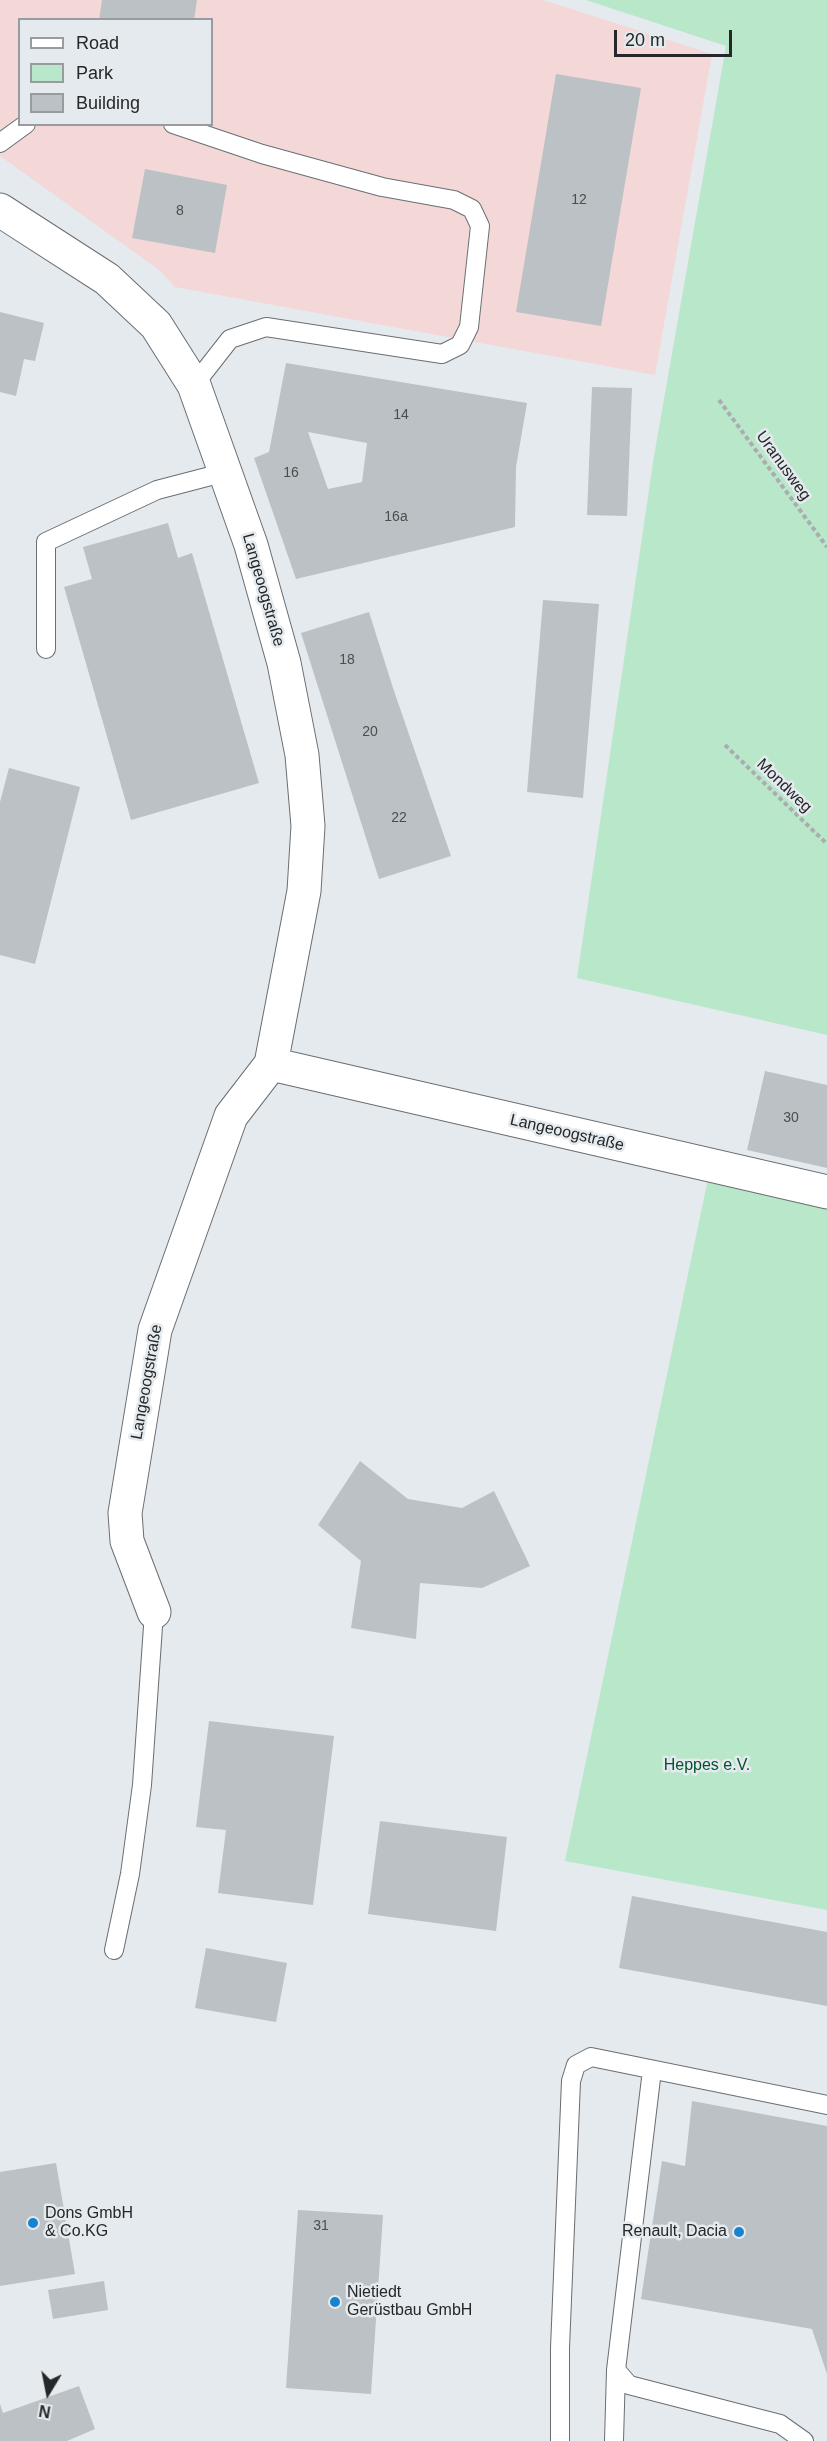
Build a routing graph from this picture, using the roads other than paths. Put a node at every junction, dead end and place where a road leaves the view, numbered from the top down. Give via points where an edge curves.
1 (23, 126) edge
2 (178, 126) edge
3 (0, 143) edge
4 (0, 210) edge
5 (194, 385) junction
6 (226, 472) junction
7 (46, 649) dead end
8 (272, 1064) junction
9 (827, 1192) edge
10 (154, 1612) joint
11 (114, 1950) dead end
12 (652, 2070) junction
13 (827, 2105) edge
14 (616, 2370) junction
15 (560, 2441) edge
16 (614, 2441) edge
17 (804, 2441) edge

1 - 3 lane
2 - 5 lane via 370,184 454,200 472,209 480,226 469,327 460,345 442,354 266,327 230,339
4 - 5 street, Langeoogstraße via 107,279 156,325
5 - 6 street, Langeoogstraße
6 - 7 lane via 157,490 46,542
6 - 8 street, Langeoogstraße via 284,663 302,755 308,826 304,891
8 - 9 street, Langeoogstraße
8 - 10 street, Langeoogstraße via 231,1116 155,1330 125,1513 127,1541
10 - 11 lane via 142,1785 130,1874
12 - 13 lane
12 - 14 lane
12 - 15 lane via 591,2057 576,2066 571,2081
14 - 16 lane
14 - 17 lane via 629,2385 780,2424

